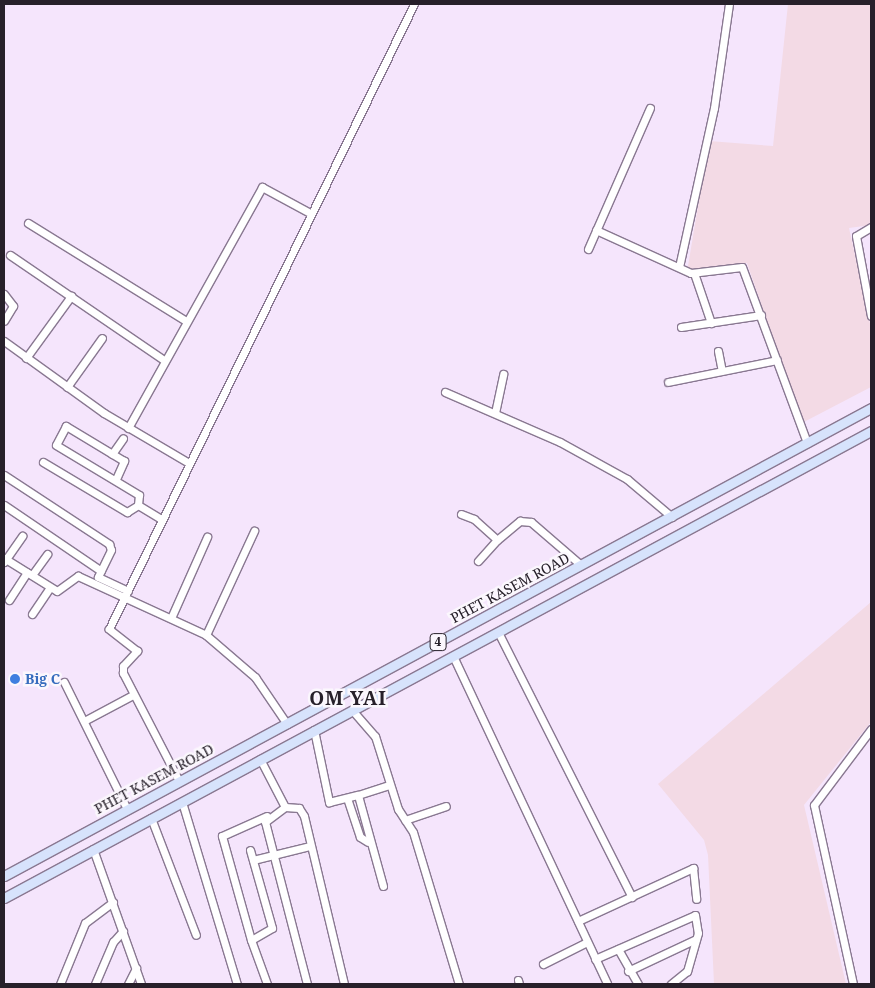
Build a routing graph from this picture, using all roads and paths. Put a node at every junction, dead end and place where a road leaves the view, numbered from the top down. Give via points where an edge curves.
1 (414, 4) edge
2 (726, 5) edge
3 (650, 108) dead end
4 (310, 212) junction
5 (28, 223) dead end
6 (871, 227) edge
7 (596, 230) junction
8 (588, 249) dead end
9 (10, 256) dead end
10 (679, 267) junction
11 (694, 273) junction
12 (4, 294) edge
13 (71, 296) junction
14 (761, 315) junction
15 (871, 316) edge
16 (4, 321) edge
17 (186, 321) junction
18 (711, 323) junction
19 (681, 327) dead end
20 (102, 338) dead end
21 (4, 341) edge
22 (718, 351) dead end
23 (26, 358) junction
24 (164, 360) junction
25 (777, 360) junction
26 (722, 371) junction
27 (503, 374) dead end
28 (668, 382) dead end
29 (66, 387) junction
30 (445, 392) dead end
31 (871, 408) edge
32 (494, 413) junction
33 (128, 428) junction
34 (871, 431) edge
35 (123, 438) dead end
36 (807, 443) junction
37 (112, 454) junction
38 (43, 462) dead end
39 (189, 463) junction
40 (4, 475) edge
41 (116, 480) junction
42 (4, 505) edge
43 (138, 505) junction
44 (465, 515) dead end
45 (672, 517) junction
46 (160, 518) junction
47 (254, 532) dead end
48 (22, 536) dead end
49 (207, 537) dead end
50 (497, 540) junction
51 (47, 554) dead end
52 (4, 560) edge
53 (478, 561) dead end
54 (581, 565) junction
55 (101, 571) junction
56 (30, 573) junction
57 (50, 587) junction
58 (127, 593) junction
59 (9, 600) dead end
60 (32, 614) dead end
61 (172, 618) junction
62 (498, 632) junction
63 (206, 635) junction
64 (453, 656) junction
65 (64, 682) dead end
66 (133, 695) junction
67 (352, 710) junction
68 (84, 722) junction
69 (287, 724) junction
70 (871, 728) edge
71 (314, 730) junction
72 (260, 759) junction
73 (179, 781) junction
74 (389, 785) junction
75 (358, 795) junction
76 (347, 798) junction
77 (182, 802) junction
78 (446, 806) dead end
79 (285, 807) junction
80 (127, 809) junction
81 (267, 816) junction
82 (151, 818) junction
83 (406, 820) junction
84 (368, 842) junction
85 (310, 846) junction
86 (93, 850) junction
87 (250, 850) dead end
88 (274, 854) junction
89 (253, 860) junction
90 (4, 876) edge
91 (383, 886) dead end
92 (632, 897) junction
93 (4, 898) edge
94 (696, 899) dead end
95 (113, 902) junction
96 (578, 922) junction
97 (123, 931) junction
98 (196, 935) dead end
99 (696, 939) junction
100 (251, 940) junction
101 (587, 942) junction
102 (618, 949) junction
103 (595, 958) junction
104 (543, 964) dead end
105 (136, 968) junction
106 (628, 970) junction
107 (60, 984) edge
108 (95, 984) edge
109 (128, 984) edge
110 (141, 984) edge
111 (237, 984) edge
112 (267, 984) edge
113 (306, 984) edge
114 (344, 984) edge
115 (459, 984) edge
116 (607, 984) edge
117 (638, 984) edge
118 (671, 984) edge
119 (853, 984) edge

1 - 4 street
2 - 10 street via 718,90
3 - 7 street
4 - 17 street via 262,187
4 - 39 street
5 - 17 street
6 - 15 street via 856,236
7 - 8 street
7 - 10 street
9 - 13 street
10 - 11 street
11 - 14 street via 742,267
11 - 18 street
12 - 16 street via 13,306
13 - 23 street
13 - 24 street
14 - 18 street
14 - 25 street
17 - 24 street
18 - 19 street
20 - 29 street
21 - 23 street
22 - 26 street
23 - 29 street
24 - 33 street
25 - 26 street
25 - 36 street
26 - 28 street
27 - 32 street
29 - 33 street
30 - 32 street
31 - 36 main road, PHET KASEM ROAD / 4
32 - 45 street via 560,442 627,479
33 - 39 street
34 - 62 main road, 4
35 - 37 street
36 - 45 main road, PHET KASEM ROAD / 4
37 - 41 street via 126,464
37 - 41 street via 69,427 54,442
38 - 43 street via 127,512
39 - 46 street
40 - 55 street via 109,544 112,550
41 - 43 street via 139,495
42 - 55 street
43 - 46 street
44 - 50 street
45 - 54 main road, PHET KASEM ROAD / 4
46 - 58 street
47 - 63 street
48 - 52 street
49 - 61 street
50 - 53 street
50 - 54 street via 526,521
51 - 56 street
52 - 56 street
54 - 69 main road, PHET KASEM ROAD / 4
55 - 58 street via 98,576
56 - 57 street
56 - 59 street
57 - 58 street via 61,592 78,576
57 - 60 street
58 - 61 street
58 - 66 street via 109,629 137,651 122,670
61 - 63 street
62 - 64 main road, 4
62 - 92 street
63 - 69 street via 255,677
64 - 67 main road, 4
64 - 96 street
65 - 68 street
66 - 68 street
66 - 73 street
67 - 71 main road, 4
67 - 74 street via 375,736
68 - 80 street
69 - 73 main road, PHET KASEM ROAD / 4
70 - 119 street via 814,805
71 - 72 main road, 4
71 - 76 street via 329,802
72 - 77 main road, 4
72 - 79 street
73 - 80 main road, PHET KASEM ROAD / 4
74 - 75 street
74 - 83 street
75 - 76 street
75 - 84 street
76 - 84 street via 360,836
77 - 82 main road, 4
77 - 111 street
78 - 83 street
79 - 81 street
79 - 85 street via 302,810
80 - 90 main road, PHET KASEM ROAD / 4
81 - 88 street via 264,822
81 - 100 street via 222,836
82 - 86 main road, 4
82 - 98 street
83 - 115 street via 416,841
84 - 91 street
85 - 88 street
85 - 114 street
86 - 93 main road, 4
86 - 95 street
87 - 89 street
88 - 89 street
88 - 113 street
89 - 100 street via 272,928
92 - 94 street via 693,868
92 - 96 street
95 - 97 street
95 - 107 street via 86,923
96 - 101 street
97 - 105 street
97 - 108 street via 113,942
99 - 102 street via 696,917 691,915
99 - 106 street
99 - 118 street via 686,971
100 - 112 street
101 - 103 street
101 - 104 street
102 - 103 street
102 - 106 street
103 - 116 street
105 - 109 street
105 - 110 street
106 - 117 street

